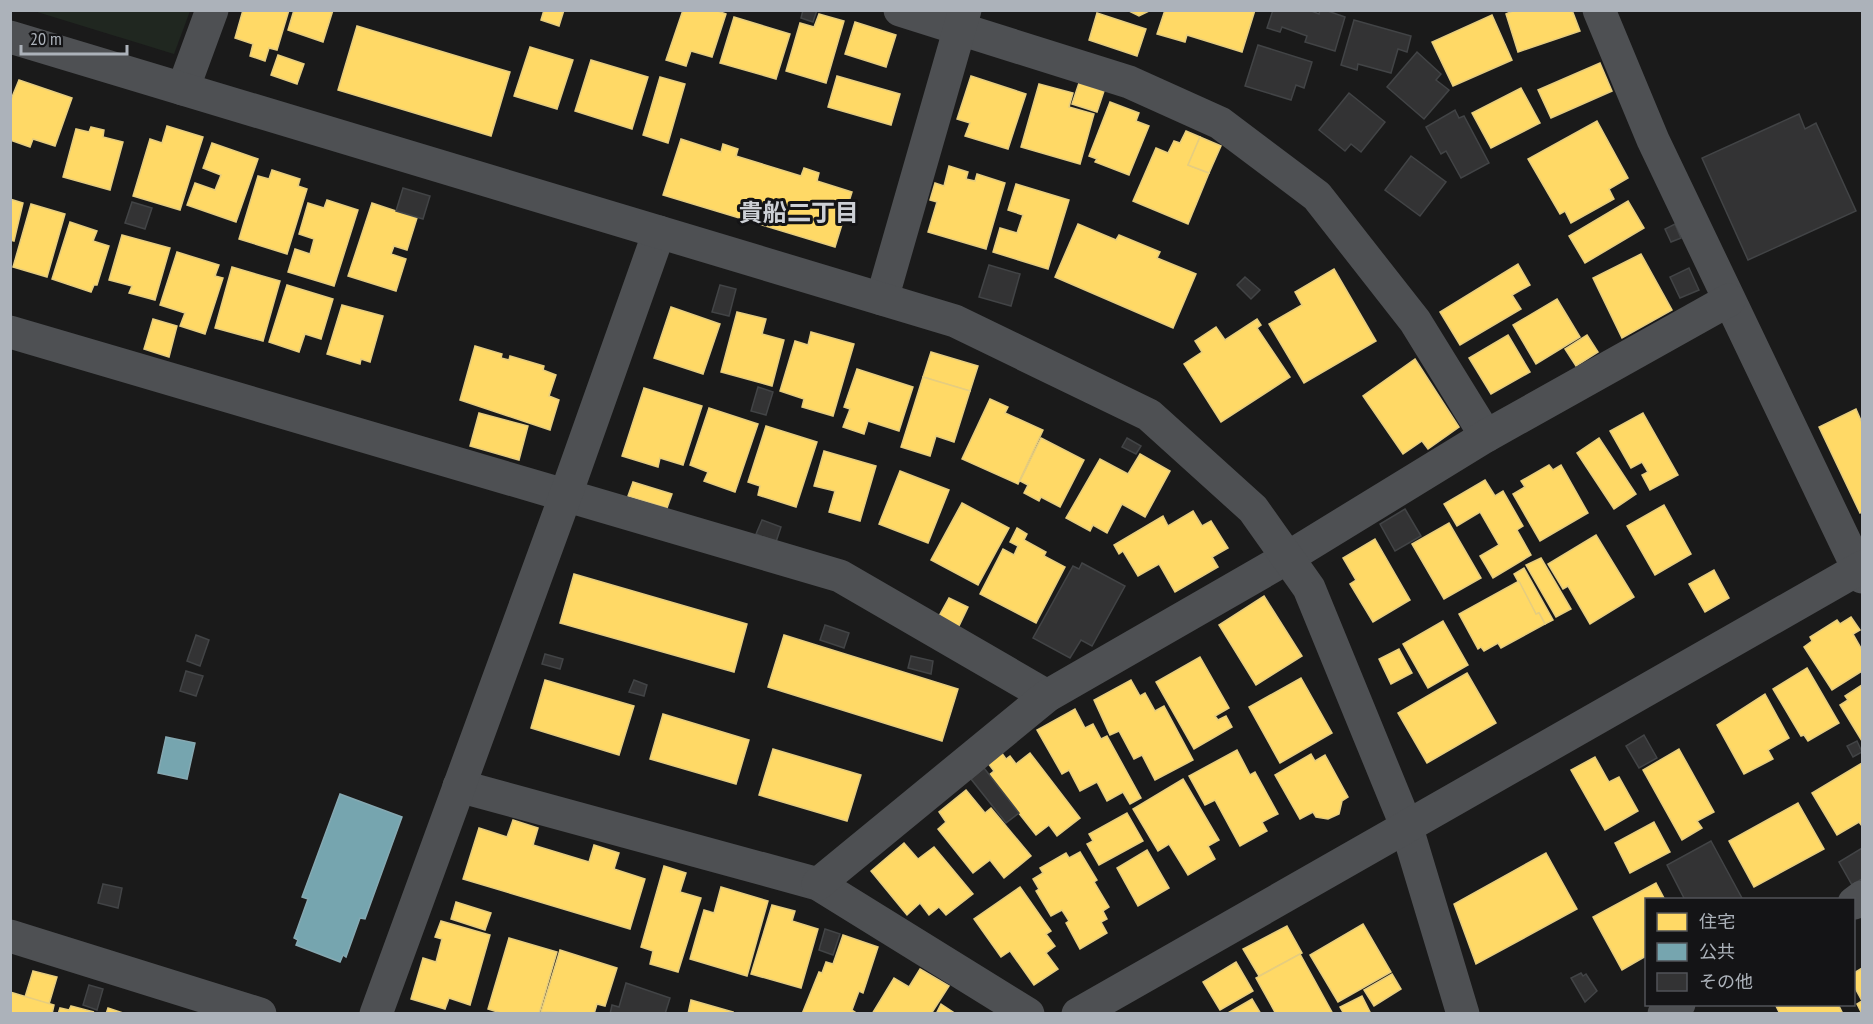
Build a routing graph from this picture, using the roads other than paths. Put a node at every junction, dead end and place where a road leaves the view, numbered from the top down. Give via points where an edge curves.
1 (212, 10) edge
2 (900, 10) edge
3 (1599, 10) edge
4 (963, 20) edge
5 (10, 37) edge
6 (183, 89) junction
7 (659, 232) junction
8 (882, 299) junction
9 (1729, 300) junction
10 (10, 332) edge
11 (1486, 436) junction
12 (565, 498) junction
13 (1287, 558) junction
14 (1861, 571) edge
15 (1047, 696) junction
16 (459, 786) junction
17 (1406, 825) junction
18 (818, 884) junction
19 (10, 936) edge
20 (1677, 1006) edge
21 (260, 1014) edge
22 (376, 1014) edge
23 (1028, 1014) edge
24 (1078, 1014) edge
25 (1463, 1014) edge
26 (1664, 1014) edge

1 - 6 street
2 - 4 street
3 - 9 street via 1653,140
4 - 8 street
4 - 11 street via 1129,81 1220,123 1317,196 1415,321
5 - 6 street
6 - 7 street
7 - 8 street
7 - 12 street
8 - 13 street via 955,321 1149,415 1253,509
9 - 11 street
9 - 14 street
10 - 12 street
11 - 13 street
12 - 15 street via 840,576
12 - 16 street
13 - 15 street
13 - 17 street via 1309,588
14 - 17 street
15 - 18 street
16 - 18 street
16 - 22 street
17 - 24 street
17 - 25 street
18 - 23 street
19 - 21 street
20 - 26 street

